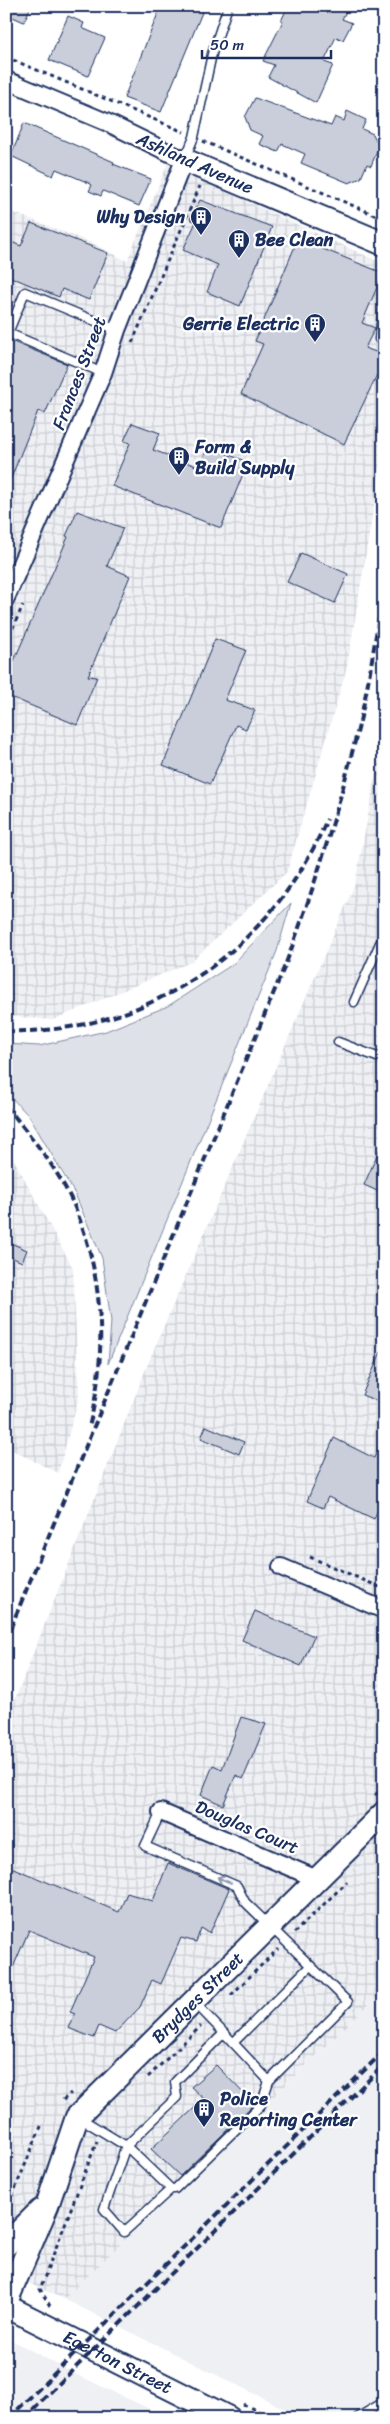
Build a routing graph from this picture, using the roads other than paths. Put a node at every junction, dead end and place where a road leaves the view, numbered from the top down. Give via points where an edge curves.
1 (228, 6) edge
2 (6, 80) edge
3 (194, 165) junction
4 (384, 244) edge
5 (384, 304) edge
6 (117, 330) junction
7 (379, 338) dead end
8 (103, 373) junction
9 (6, 598) edge
10 (384, 934) edge
11 (354, 1002) dead end
12 (338, 1042) dead end
13 (384, 1055) edge
14 (281, 1567) dead end
15 (384, 1610) edge
16 (161, 1812) joint
17 (384, 1813) edge
18 (317, 1879) junction
19 (269, 1926) junction
20 (310, 1966) junction
21 (193, 2002) junction
22 (224, 2033) junction
23 (233, 2043) junction
24 (269, 2081) junction
25 (70, 2108) junction
26 (126, 2146) junction
27 (171, 2188) junction
28 (46, 2206) junction
29 (6, 2245) edge
30 (6, 2302) edge
31 (6, 2306) edge
32 (384, 2402) edge
33 (229, 2418) edge
34 (357, 2418) edge

1 - 3 lane via 212,54 194,137
2 - 3 street, Ashland Avenue via 106,122
3 - 4 street, Ashland Avenue
3 - 6 street, Frances Street
5 - 7 lane
6 - 8 street, Frances Street
6 - 8 lane via 25,292 8,333
8 - 9 street, Frances Street
10 - 11 lane
12 - 13 lane via 377,1057
14 - 15 street
16 - 18 street, Douglas Court
19 -> 16 lane via 244,1902 237,1886 145,1846
17 - 18 street, Brydges Street
18 - 19 street, Brydges Street
19 - 20 lane
19 - 21 street, Brydges Street
20 - 23 lane
20 - 24 lane via 348,2002
21 - 22 lane
21 - 25 street, Brydges Street
22 - 23 lane
22 - 26 lane via 175,2082 177,2097
23 - 24 lane
24 - 27 lane via 261,2105 175,2189
25 - 26 lane
25 - 28 street, Brydges Street
26 - 27 lane
26 - 27 lane via 104,2209 124,2232
28 - 29 street
28 - 30 street, Brydges Street
31 - 33 street, Egerton Street
32 - 34 lane

